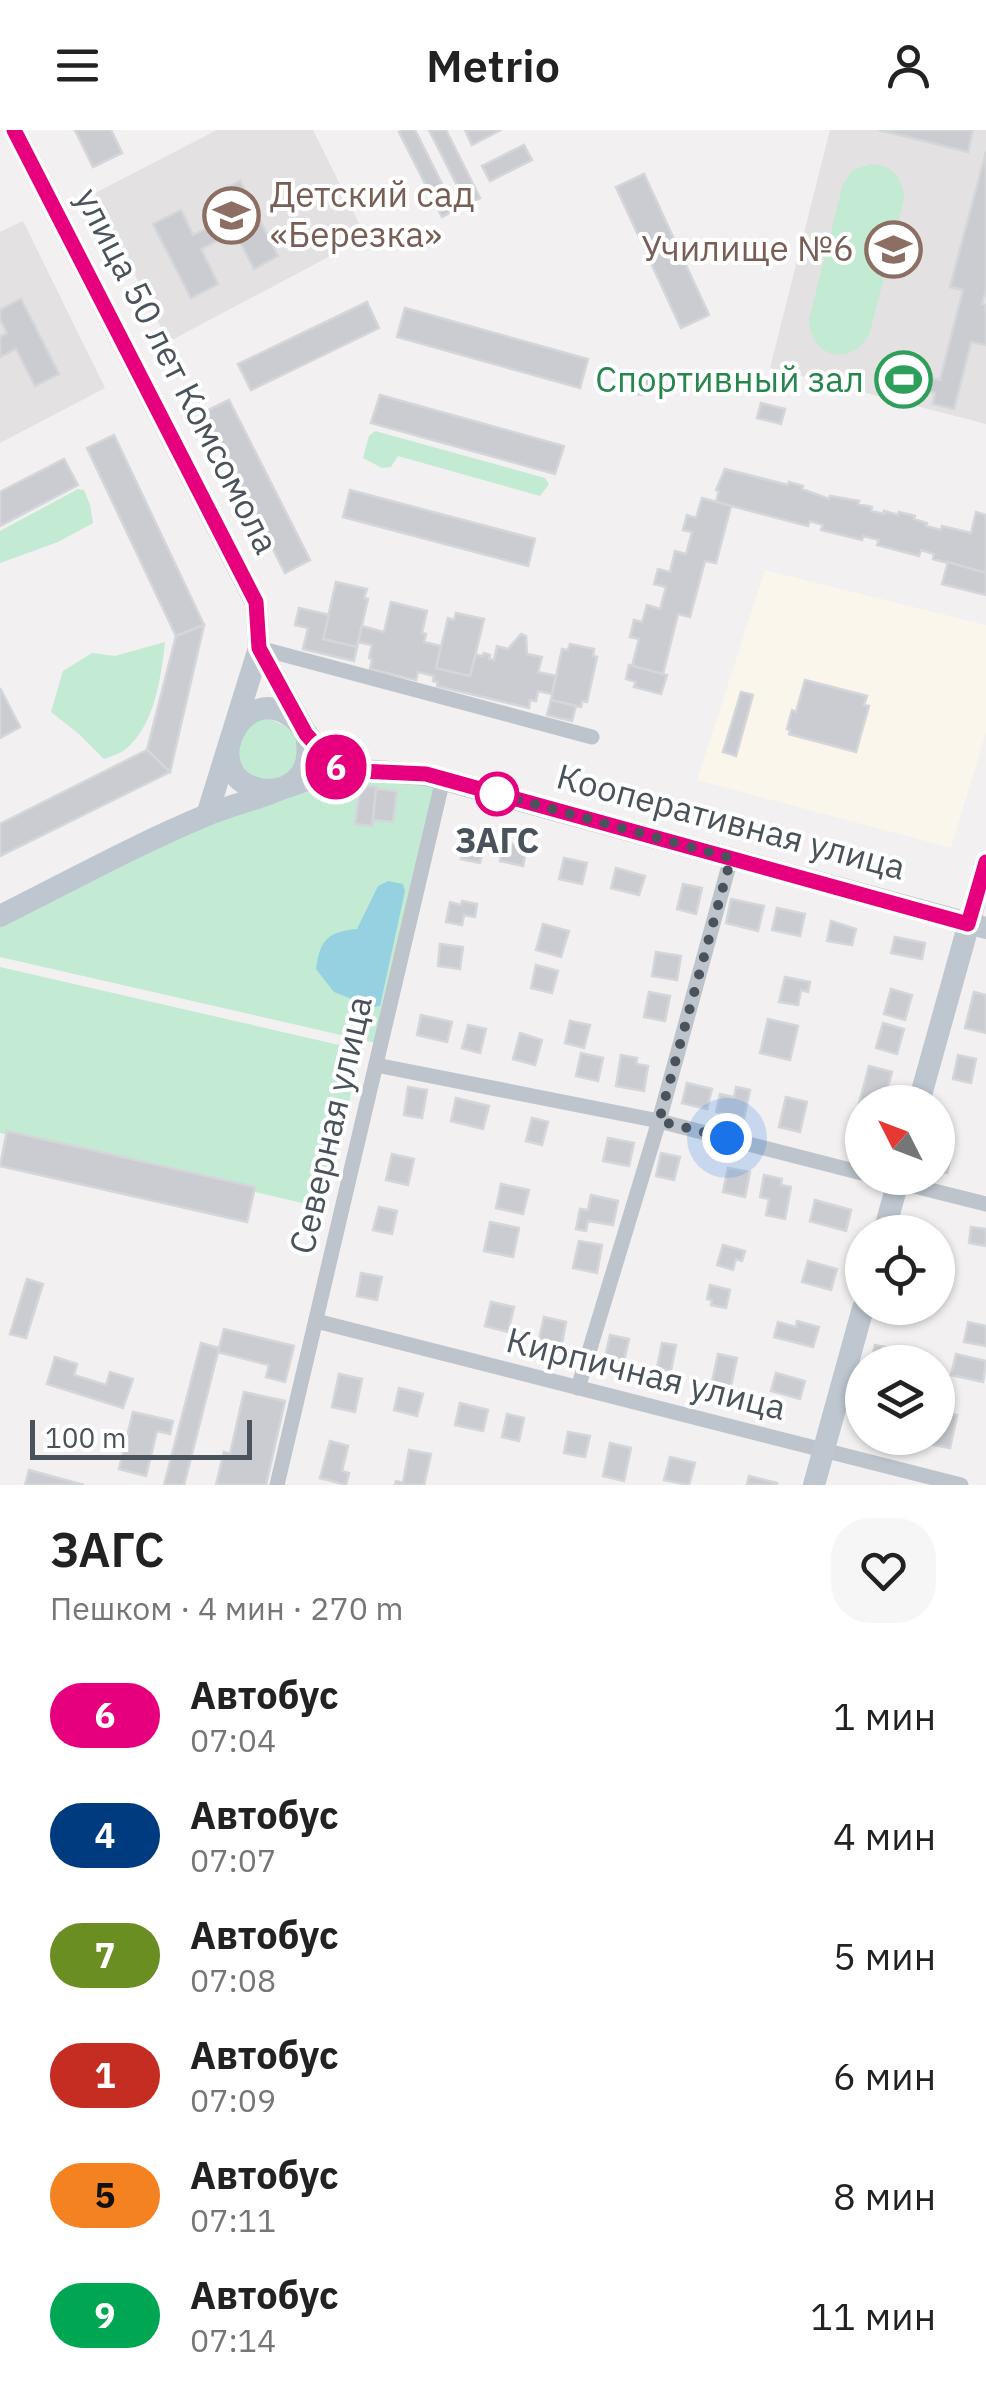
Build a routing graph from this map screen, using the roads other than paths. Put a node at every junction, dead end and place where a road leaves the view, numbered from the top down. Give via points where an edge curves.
1 (14, 130) edge
2 (259, 648) junction
3 (231, 732) junction
4 (306, 734) junction
5 (592, 736) dead end
6 (338, 770) junction
7 (442, 779) junction
8 (274, 790) junction
9 (206, 815) junction
10 (731, 858) junction
11 (986, 862) edge
12 (0, 916) edge
13 (977, 926) edge
14 (376, 1065) junction
15 (926, 1085) edge
16 (659, 1121) junction
17 (845, 1168) edge
18 (953, 1195) edge
19 (986, 1204) edge
20 (316, 1320) junction
21 (858, 1325) edge
22 (578, 1388) junction
23 (824, 1451) junction
24 (278, 1485) edge
25 (814, 1485) edge
26 (961, 1485) edge

1 - 2 main road, улица 50 лет Комсомола via 256,602
2 - 3 main road
2 - 4 main road
2 - 5 street
3 - 4 main road via 240,720 267,709 294,718
3 - 8 main road via 230,766 240,780
3 - 9 main road
4 - 6 main road
4 - 8 main road via 304,770
6 - 7 main road, Кооперативная улица
6 - 8 main road, Кооперативная улица
7 - 10 main road, Кооперативная улица
7 - 14 street, Северная улица
8 - 9 main road, Кооперативная улица
9 - 12 main road, Кооперативная улица
10 - 13 main road, Кооперативная улица
10 - 16 street
11 - 13 main road
13 - 15 main road
14 - 16 street
14 - 20 street, Северная улица
16 - 17 street
16 - 22 street
18 - 19 street
20 - 22 street, Кирпичная улица
20 - 24 street, Северная улица
21 - 23 main road
22 - 23 street, Кирпичная улица
23 - 25 main road
23 - 26 street, Кирпичная улица

